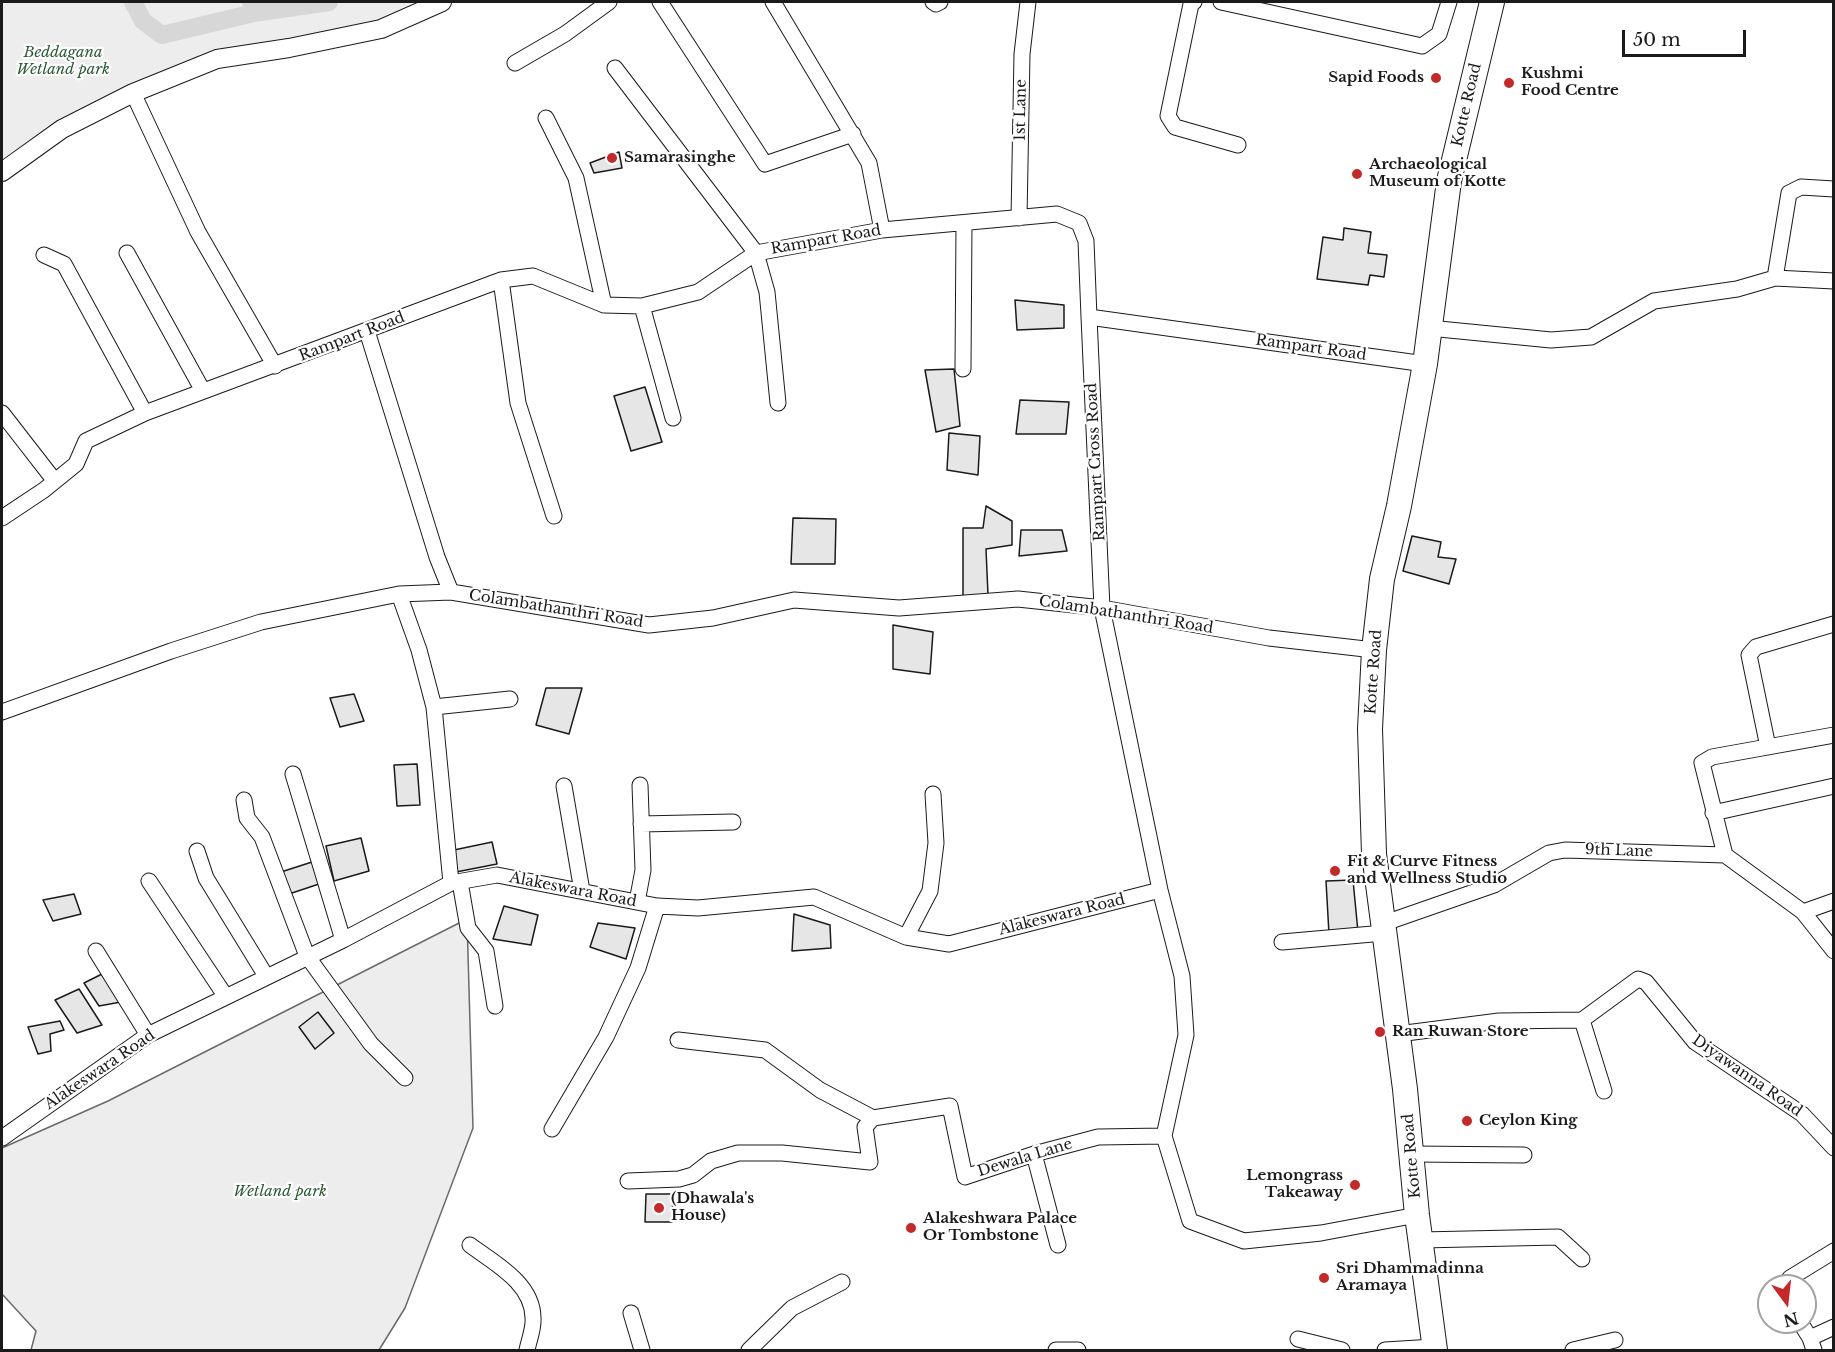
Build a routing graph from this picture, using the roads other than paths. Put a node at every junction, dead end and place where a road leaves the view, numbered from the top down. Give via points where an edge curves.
1 (442, 2) edge
2 (609, 2) edge
3 (660, 2) edge
4 (772, 2) edge
5 (933, 2) edge
6 (940, 2) edge
7 (1028, 2) edge
8 (1194, 2) edge
9 (1221, 2) edge
10 (1449, 2) edge
11 (1492, 2) edge
12 (515, 63) dead end
13 (615, 68) dead end
14 (133, 93) junction
15 (546, 118) dead end
16 (853, 134) junction
17 (1238, 145) dead end
18 (2, 172) edge
19 (1833, 189) edge
20 (1019, 218) junction
21 (964, 224) junction
22 (882, 230) junction
23 (127, 253) dead end
24 (756, 253) junction
25 (44, 255) dead end
26 (1775, 278) junction
27 (501, 280) junction
28 (1833, 281) edge
29 (604, 305) junction
30 (642, 306) junction
31 (1089, 316) junction
32 (1429, 328) junction
33 (367, 331) junction
34 (1425, 364) junction
35 (275, 366) junction
36 (963, 369) dead end
37 (203, 391) junction
38 (778, 403) dead end
39 (2, 413) edge
40 (145, 413) junction
41 (673, 418) dead end
42 (54, 480) junction
43 (4, 511) edge
44 (554, 516) dead end
45 (451, 592) junction
46 (399, 594) junction
47 (1102, 608) junction
48 (1833, 624) edge
49 (1374, 650) junction
50 (510, 699) dead end
51 (434, 707) junction
52 (2, 712) edge
53 (1833, 735) edge
54 (1768, 747) junction
55 (293, 774) dead end
56 (640, 785) dead end
57 (564, 786) dead end
58 (1833, 786) edge
59 (933, 794) dead end
60 (244, 800) dead end
61 (1713, 813) junction
62 (733, 822) dead end
63 (641, 824) junction
64 (197, 851) dead end
65 (1725, 855) junction
66 (148, 881) dead end
67 (456, 883) junction
68 (1160, 890) junction
69 (582, 891) junction
70 (1833, 901) edge
71 (637, 902) junction
72 (657, 906) junction
73 (1803, 912) junction
74 (1383, 929) junction
75 (906, 937) junction
76 (343, 940) junction
77 (1282, 942) dead end
78 (96, 951) dead end
79 (1833, 951) edge
80 (307, 956) junction
81 (266, 976) junction
82 (226, 997) junction
83 (495, 1006) dead end
84 (1582, 1020) junction
85 (1398, 1034) junction
86 (148, 1035) junction
87 (678, 1040) dead end
88 (405, 1078) dead end
89 (1604, 1091) dead end
90 (873, 1119) junction
91 (552, 1129) dead end
92 (1164, 1136) junction
93 (2, 1138) edge
94 (1833, 1148) edge
95 (1034, 1154) junction
96 (1412, 1154) junction
97 (1524, 1155) dead end
98 (628, 1181) dead end
99 (1417, 1215) junction
100 (1420, 1240) junction
101 (470, 1245) dead end
102 (1058, 1245) dead end
103 (1833, 1251) edge
104 (1582, 1259) dead end
105 (1796, 1274) edge
106 (842, 1282) dead end
107 (631, 1313) dead end
108 (1833, 1327) edge
109 (1298, 1339) dead end
110 (1615, 1340) dead end
111 (1812, 1344) edge
112 (1435, 1349) edge
113 (527, 1350) edge
114 (642, 1350) edge
115 (749, 1350) edge
116 (1056, 1350) edge
117 (1078, 1350) edge
118 (1342, 1350) edge
119 (1385, 1350) edge
120 (1573, 1350) edge

1 - 14 street via 381,29 217,59
2 - 12 street
3 - 16 street via 765,164
4 - 16 street
5 - 6 street
7 - 20 street, 1st Lane via 1022,54
8 - 17 street via 1168,116 1175,128
9 - 10 street via 1422,46 1440,34
11 - 32 main road, Kotte Road via 1449,182
13 - 24 street
14 - 18 street via 62,129
14 - 35 street via 198,232
15 - 29 street via 576,178
16 - 22 street via 869,163
19 - 26 street via 1801,187 1789,193
20 - 21 street, Rampart Road
20 - 31 street, Rampart Road via 1057,214 1079,223 1086,241
21 - 22 street, Rampart Road
21 - 36 street
22 - 24 street, Rampart Road
23 - 37 street
24 - 30 street, Rampart Road via 698,292
24 - 38 street via 767,292
25 - 40 street via 64,264
26 - 28 street
26 - 32 street via 1737,289 1654,301 1591,337 1551,340
27 - 29 street, Rampart Road via 533,276
27 - 33 street, Rampart Road
27 - 44 street via 518,403
29 - 30 street, Rampart Road
30 - 41 street
31 - 34 street, Rampart Road
31 - 47 street, Rampart Cross Road
32 - 34 main road, Kotte Road
33 - 35 street, Rampart Road
33 - 45 street
34 - 49 main road, Kotte Road via 1382,579
35 - 37 street, Rampart Road
37 - 40 street, Rampart Road
39 - 42 street
40 - 42 street, Rampart Road via 86,441 76,464
42 - 43 street, Rampart Road
45 - 46 street, Colambathanthri Road
45 - 47 street, Colambathanthri Road via 649,625 713,618 794,600 898,608 1018,599
46 - 51 street
46 - 52 street, Colambathanthri Road via 261,622
47 - 49 street, Colambathanthri Road via 1269,638
47 - 68 street
48 - 54 street via 1756,647 1749,655
49 - 74 main road, Kotte Road via 1370,789
50 - 51 street
51 - 67 street
53 - 54 street
54 - 61 street via 1712,757 1702,763
55 - 76 street
56 - 63 street
57 - 69 street
58 - 61 street
59 - 75 street via 936,843 930,891
60 - 80 street via 246,818 262,837
61 - 65 street
62 - 63 street
63 - 71 street via 643,870
64 - 81 street via 206,878
65 - 73 street
65 - 74 street, 9th Lane via 1565,850 1548,853 1494,885
66 - 82 street
67 - 69 street, Alakeswara Road via 497,875
67 - 76 street, Alakeswara Road
67 - 83 street via 468,928 486,951
68 - 75 street, Alakeswara Road via 949,944
68 - 92 street via 1182,976 1186,1035
69 - 71 street, Alakeswara Road
70 - 73 street
71 - 72 street, Alakeswara Road
72 - 75 street, Alakeswara Road via 698,908 814,897
72 - 91 street via 638,968 606,1037
73 - 79 street
74 - 77 street, 9th Lane
74 - 85 main road, Kotte Road
76 - 80 street, Alakeswara Road
78 - 86 street
80 - 81 street, Alakeswara Road
80 - 88 street via 371,1044
81 - 82 street, Alakeswara Road
82 - 86 street, Alakeswara Road
84 - 85 street via 1499,1021
84 - 89 street
84 - 94 street, Diyawanna Road via 1638,979 1646,982 1695,1042 1802,1114
85 - 96 main road, Kotte Road
86 - 93 street, Alakeswara Road
87 - 90 street via 765,1050 820,1090
90 - 95 street, Dewala Lane via 950,1106 965,1177
90 - 98 street via 865,1127 870,1162 738,1153 711,1161 679,1179
92 - 95 street, Dewala Lane via 1098,1137
92 - 99 street via 1190,1221 1244,1241 1321,1233
95 - 102 street
96 - 97 street
96 - 99 main road, Kotte Road
99 - 100 main road, Kotte Road
100 - 104 street via 1558,1237
100 - 112 main road, Kotte Road
101 - 113 street via 518,1282 529,1297 534,1318
103 - 105 street
106 - 115 street via 792,1308
107 - 114 street
108 - 111 street
109 - 118 street
110 - 120 street
112 - 119 street
116 - 117 street

